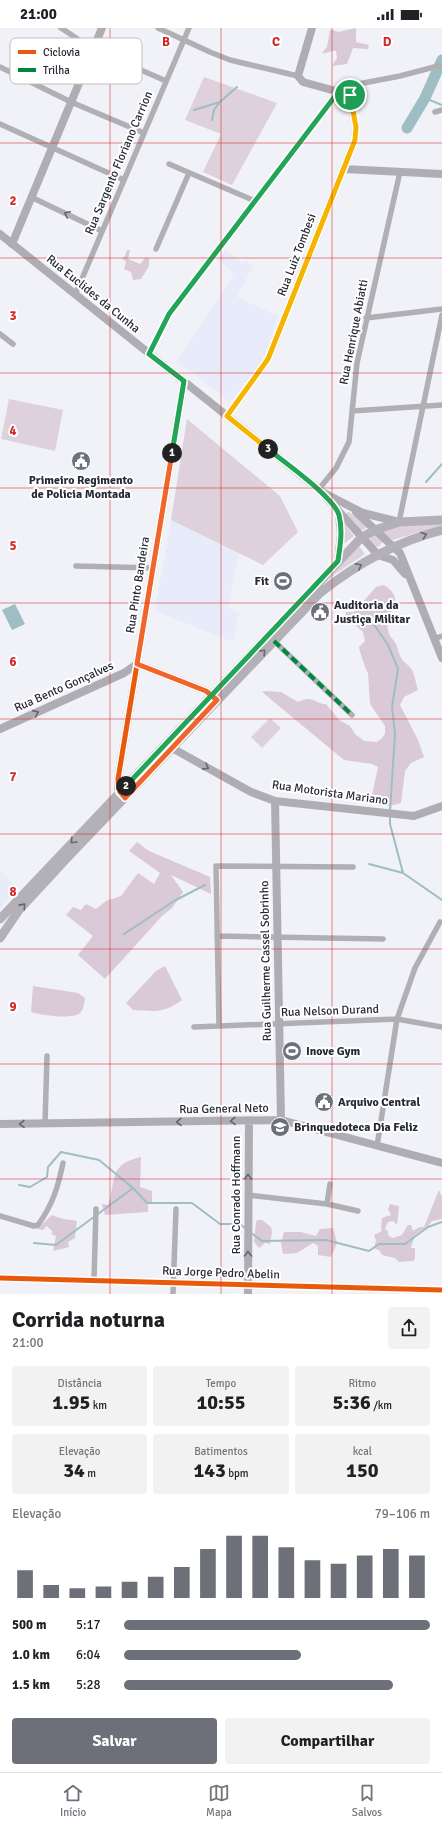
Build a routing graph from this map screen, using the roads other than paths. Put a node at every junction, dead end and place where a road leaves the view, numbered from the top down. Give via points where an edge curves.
1 (61, 28) edge
2 (102, 28) edge
3 (158, 28) edge
4 (189, 28) edge
5 (312, 28) edge
6 (76, 38) edge
7 (98, 38) edge
8 (184, 40) junction
9 (442, 65) edge
10 (0, 67) edge
11 (142, 70) edge
12 (10, 72) edge
13 (298, 76) junction
14 (166, 81) junction
15 (34, 84) edge
16 (78, 84) edge
17 (343, 92) junction
18 (71, 102) junction
19 (442, 110) edge
20 (435, 112) dead end
21 (0, 124) edge
22 (144, 133) junction
23 (52, 148) junction
24 (169, 164) dead end
25 (344, 169) junction
26 (189, 172) junction
27 (400, 172) junction
28 (442, 174) edge
29 (124, 180) junction
30 (31, 197) junction
31 (255, 201) junction
32 (102, 231) junction
33 (0, 234) edge
34 (12, 244) junction
35 (156, 248) dead end
36 (75, 295) junction
37 (442, 310) edge
38 (442, 315) edge
39 (366, 318) junction
40 (0, 334) edge
41 (13, 344) dead end
42 (149, 354) junction
43 (184, 381) junction
44 (442, 406) edge
45 (423, 407) junction
46 (352, 411) junction
47 (227, 416) junction
48 (320, 491) junction
49 (353, 509) junction
50 (339, 513) junction
51 (442, 520) edge
52 (399, 522) junction
53 (375, 530) junction
54 (442, 530) edge
55 (361, 538) junction
56 (394, 548) junction
57 (378, 555) junction
58 (338, 561) junction
59 (76, 566) dead end
60 (153, 568) junction
61 (410, 580) junction
62 (438, 638) edge
63 (274, 641) junction
64 (442, 658) edge
65 (137, 664) junction
66 (214, 698) junction
67 (352, 715) dead end
68 (0, 729) edge
69 (172, 748) junction
70 (122, 795) junction
71 (275, 800) junction
72 (442, 806) edge
73 (276, 867) junction
74 (353, 867) dead end
75 (0, 919) edge
76 (440, 922) dead end
77 (217, 936) junction
78 (277, 937) junction
79 (0, 938) edge
80 (383, 939) dead end
81 (397, 1019) junction
82 (279, 1024) junction
83 (219, 1026) junction
84 (194, 1027) dead end
85 (442, 1028) edge
86 (47, 1056) dead end
87 (280, 1120) junction
88 (249, 1121) junction
89 (0, 1124) edge
90 (45, 1124) junction
91 (376, 1146) junction
92 (63, 1163) dead end
93 (442, 1163) edge
94 (330, 1184) dead end
95 (248, 1195) junction
96 (327, 1204) junction
97 (96, 1209) dead end
98 (176, 1209) dead end
99 (358, 1210) dead end
100 (0, 1216) edge
101 (0, 1278) edge
102 (94, 1280) junction
103 (172, 1282) junction
104 (248, 1284) junction
105 (322, 1286) junction
106 (442, 1290) edge
107 (173, 1294) edge
108 (248, 1294) edge
109 (321, 1294) edge

1 - 6 street
2 - 7 street
3 - 8 street
4 - 8 street, Rua Sargento Floriano Carrion
5 - 13 street
8 - 13 street via 230,60
8 - 14 street, Rua Sargento Floriano Carrion
9 - 17 street via 353,86
10 - 12 street
11 - 14 street
13 - 17 street via 302,82
14 - 22 street, Rua Sargento Floriano Carrion
15 - 18 street
16 - 18 street
17 - 25 street, Rua Luiz Tombesi via 350,95 356,134
17 - 31 street
18 - 22 street
18 - 23 street
19 - 20 street
21 - 23 street
22 - 29 street, Rua Sargento Floriano Carrion
23 - 29 street
23 - 30 street
24 - 26 street
25 - 27 street
25 - 47 street, Rua Luiz Tombesi via 268,359
26 - 31 street
26 - 35 street
27 - 28 street
27 - 39 street, Rua Henrique Abiatti
29 - 32 street, Rua Sargento Floriano Carrion
32 -> 30 street
30 - 34 street
31 - 42 street via 169,314
32 - 36 street, Rua Sargento Floriano Carrion
33 - 34 street, Rua Euclides da Cunha
34 - 36 street, Rua Euclides da Cunha
36 - 42 street, Rua Euclides da Cunha
37 - 39 street
38 - 45 street
39 - 46 street, Rua Henrique Abiatti via 357,363
40 - 41 street
42 - 43 street, Rua Euclides da Cunha
43 - 47 street, Rua Euclides da Cunha
43 - 60 street, Rua Pinto Bandeira
44 - 45 street
45 - 46 street
45 - 52 street
46 - 48 street, Rua Henrique Abiatti via 345,452
47 - 48 street, Rua Euclides da Cunha
48 - 49 street, Rua Euclides da Cunha
48 - 50 street, Rua Euclides da Cunha
49 - 52 street, Rua Euclides da Cunha
49 - 53 street, Rua Euclides da Cunha
50 - 55 street, Rua Euclides da Cunha
50 - 58 street via 341,534
51 - 52 main road
52 - 53 main road
53 - 55 main road
53 - 56 street, Rua Euclides da Cunha
56 -> 54 main road
55 - 57 street, Rua Euclides da Cunha
55 - 58 main road
56 - 57 main road
56 - 61 street, Rua Euclides da Cunha via 400,553
57 - 61 street via 394,560
63 -> 57 main road via 320,593 341,576
58 - 66 main road
59 - 60 street
60 - 65 street, Rua Pinto Bandeira
61 - 62 street
62 - 64 street
66 -> 63 main road
63 - 67 street
65 - 66 street via 206,691
68 -> 65 street, Rua Bento Gonçalves via 124,673
65 - 70 street, Rua Pinto Bandeira via 118,779
66 - 69 main road
66 - 70 main road
69 - 70 main road
69 -> 71 street, Rua Motorista Mariano via 251,792
70 -> 75 main road
79 -> 70 main road via 19,910
71 - 72 street, Rua Motorista Mariano via 414,816
71 - 73 street, Rua Guilherme Cassel Sobrinho
73 - 74 street
73 - 77 street via 216,866
73 - 78 street, Rua Guilherme Cassel Sobrinho
76 - 81 street via 415,968
77 - 78 street
77 - 83 street
78 - 80 street
78 - 82 street, Rua Guilherme Cassel Sobrinho
81 - 82 street, Rua Nelson Durand
81 - 85 street, Rua Nelson Durand
81 - 91 street
82 - 83 street, Rua Nelson Durand
82 - 87 street, Rua Guilherme Cassel Sobrinho
83 - 84 street, Rua Nelson Durand
86 - 90 street
87 - 88 street, Rua General Neto
87 - 91 street, Rua General Neto
88 -> 90 street, Rua General Neto
95 -> 88 street, Rua Conrado Hoffmann
90 -> 89 street, Rua General Neto
91 - 93 street, Rua General Neto
92 - 100 street via 54,1199 38,1225
94 - 96 street
95 - 96 street
104 -> 95 street, Rua Conrado Hoffmann
96 - 99 street
97 - 102 street
98 - 103 street
101 - 102 street, Rua Jorge Pedro Abelin
102 - 103 street, Rua Jorge Pedro Abelin
103 - 104 street, Rua Jorge Pedro Abelin
103 - 107 street
104 - 105 street, Rua Jorge Pedro Abelin
104 - 108 street, Rua Conrado Hoffmann
105 - 106 street, Rua Jorge Pedro Abelin
105 - 109 street

